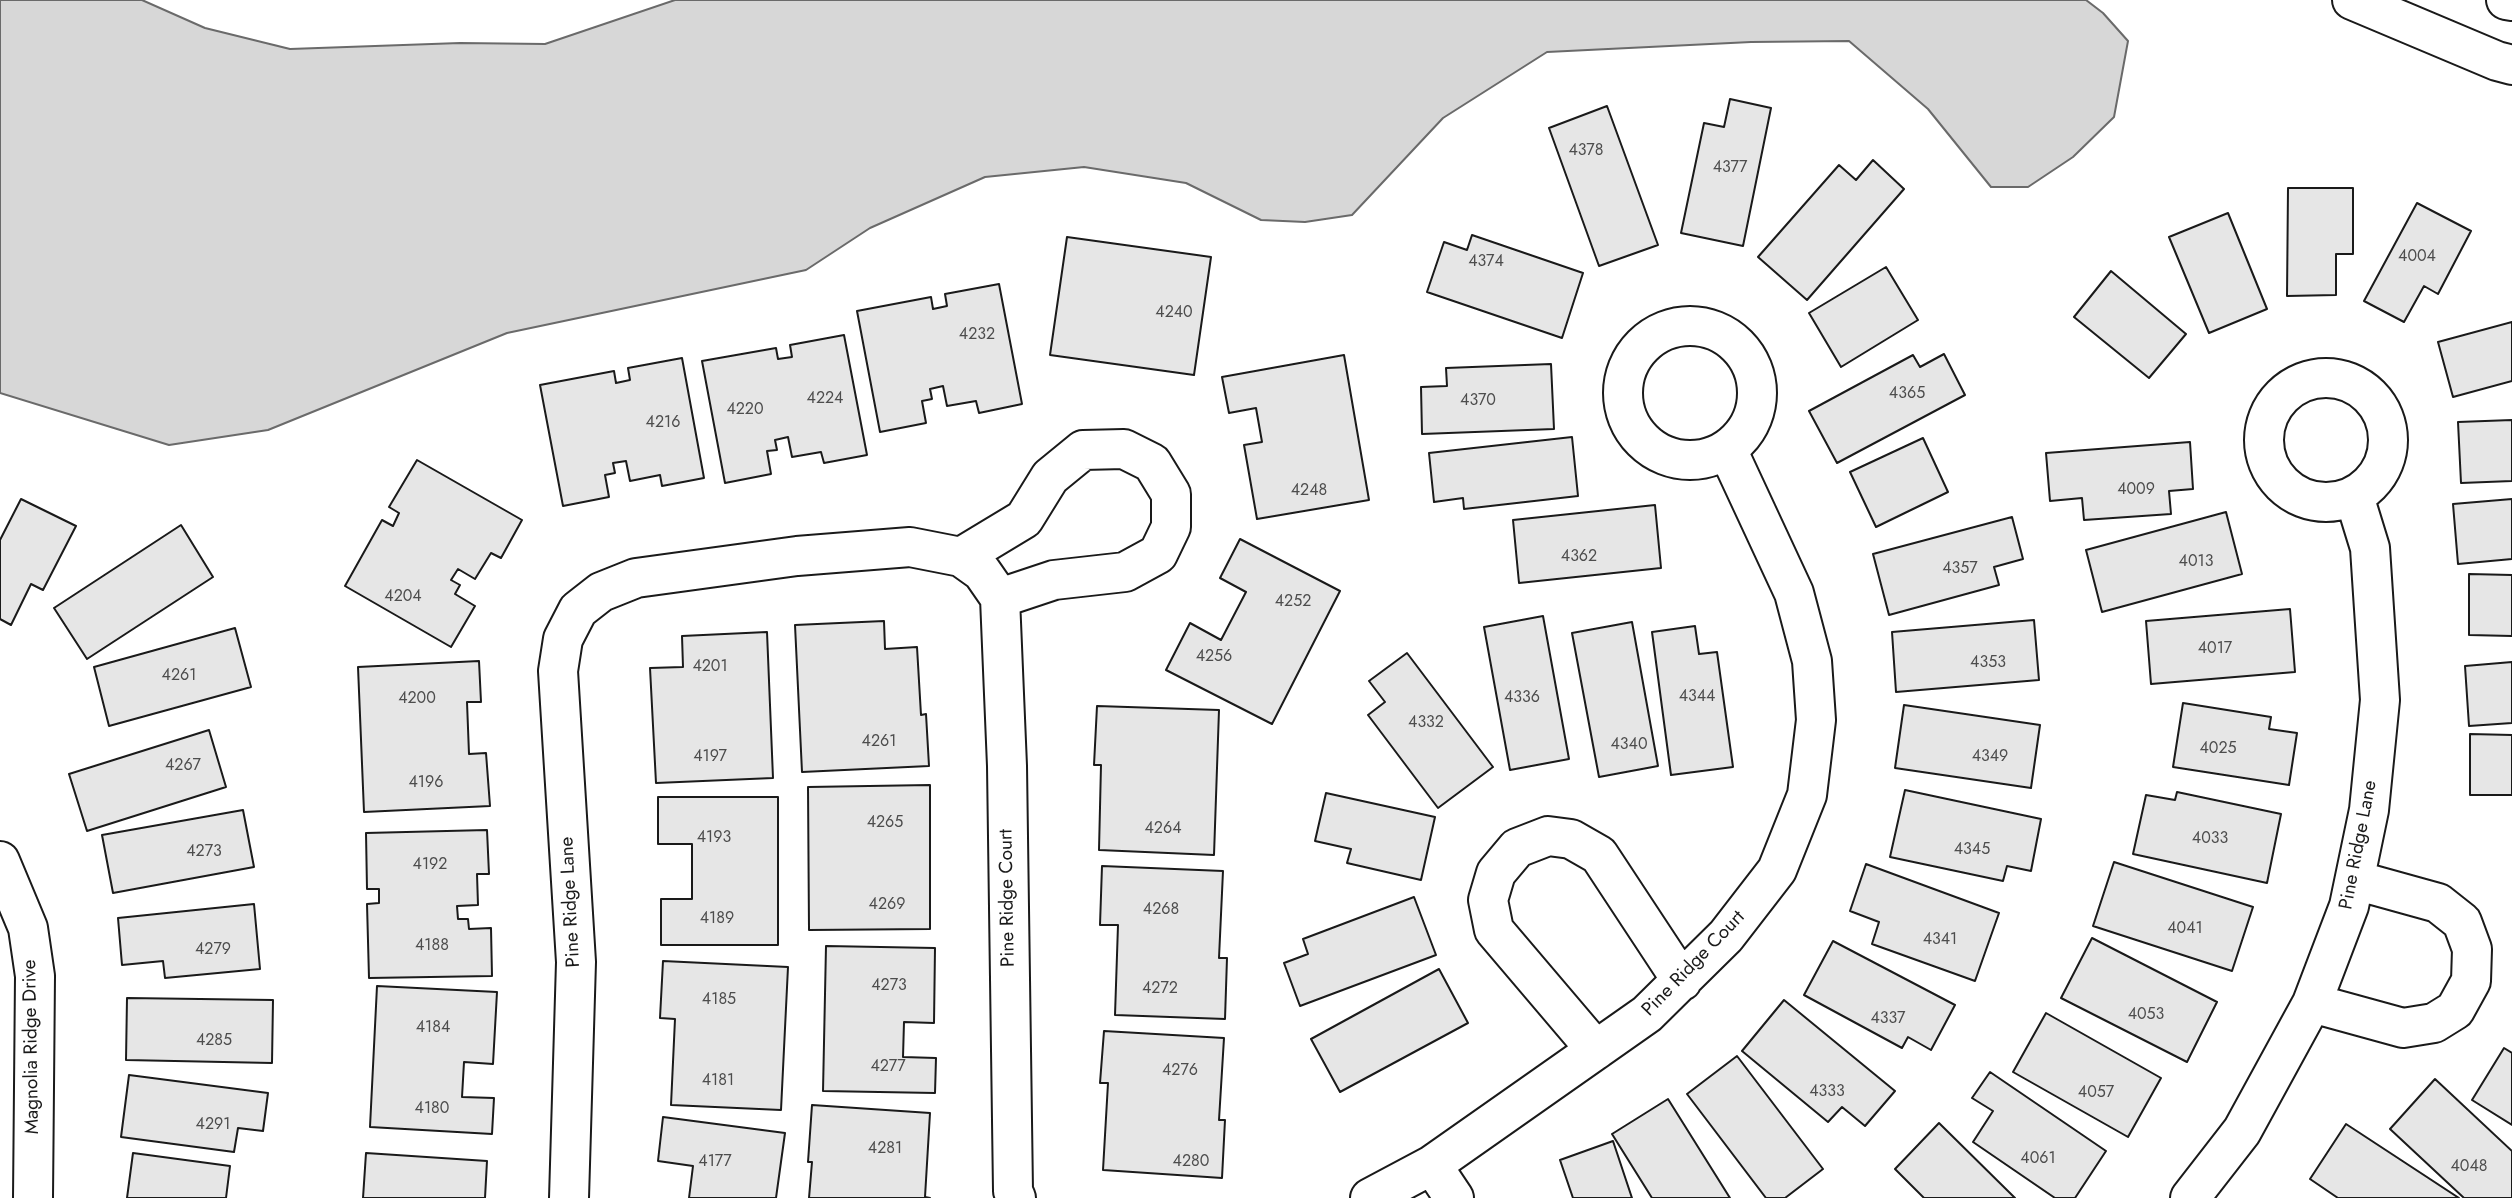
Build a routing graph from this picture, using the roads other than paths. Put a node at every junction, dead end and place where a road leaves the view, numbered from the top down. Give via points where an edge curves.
1 (2352, 0) edge
2 (2506, 0) edge
3 (2512, 1) edge
4 (2512, 65) edge
5 (1727, 449) dead end
6 (2354, 496) dead end
7 (961, 557) junction
8 (1000, 598) junction
9 (0, 861) edge
10 (2355, 880) junction
11 (1682, 981) junction
12 (2312, 1003) junction
13 (1596, 1050) junction
14 (1432, 1165) junction
15 (33, 1198) edge
16 (569, 1198) edge
17 (1016, 1198) edge
18 (1370, 1198) edge
19 (1454, 1198) edge
20 (2190, 1198) edge

1 - 4 street
2 - 3 street
5 - 11 street, Pine Ridge Court via 1794,593 1812,661 1816,720 1807,795 1777,870 1726,936
6 - 10 street, Pine Ridge Lane via 2370,548 2380,701 2369,810
7 - 8 street via 982,572
7 - 8 street via 1024,519 1050,477 1083,450 1124,449 1152,463 1171,494 1171,527 1158,554 1125,572 1054,580
7 - 16 street, Pine Ridge Lane via 910,547 797,556 649,576 601,592 578,610 562,639 558,671 576,962
8 - 17 street, Pine Ridge Court
9 - 15 street, Magnolia Ridge Drive via 28,928 35,976
10 - 12 street, Pine Ridge Lane
10 - 12 street via 2438,903 2462,922 2472,949 2471,981 2455,1010 2434,1023 2403,1028
11 - 13 street, Pine Ridge Court via 1647,1014
11 - 13 street via 1599,855 1572,839 1548,836 1517,848 1496,873 1488,900 1494,930
12 - 20 street, Pine Ridge Lane via 2242,1131
13 - 14 street, Pine Ridge Court
14 - 18 street, Pine Ridge Court
14 - 19 street

